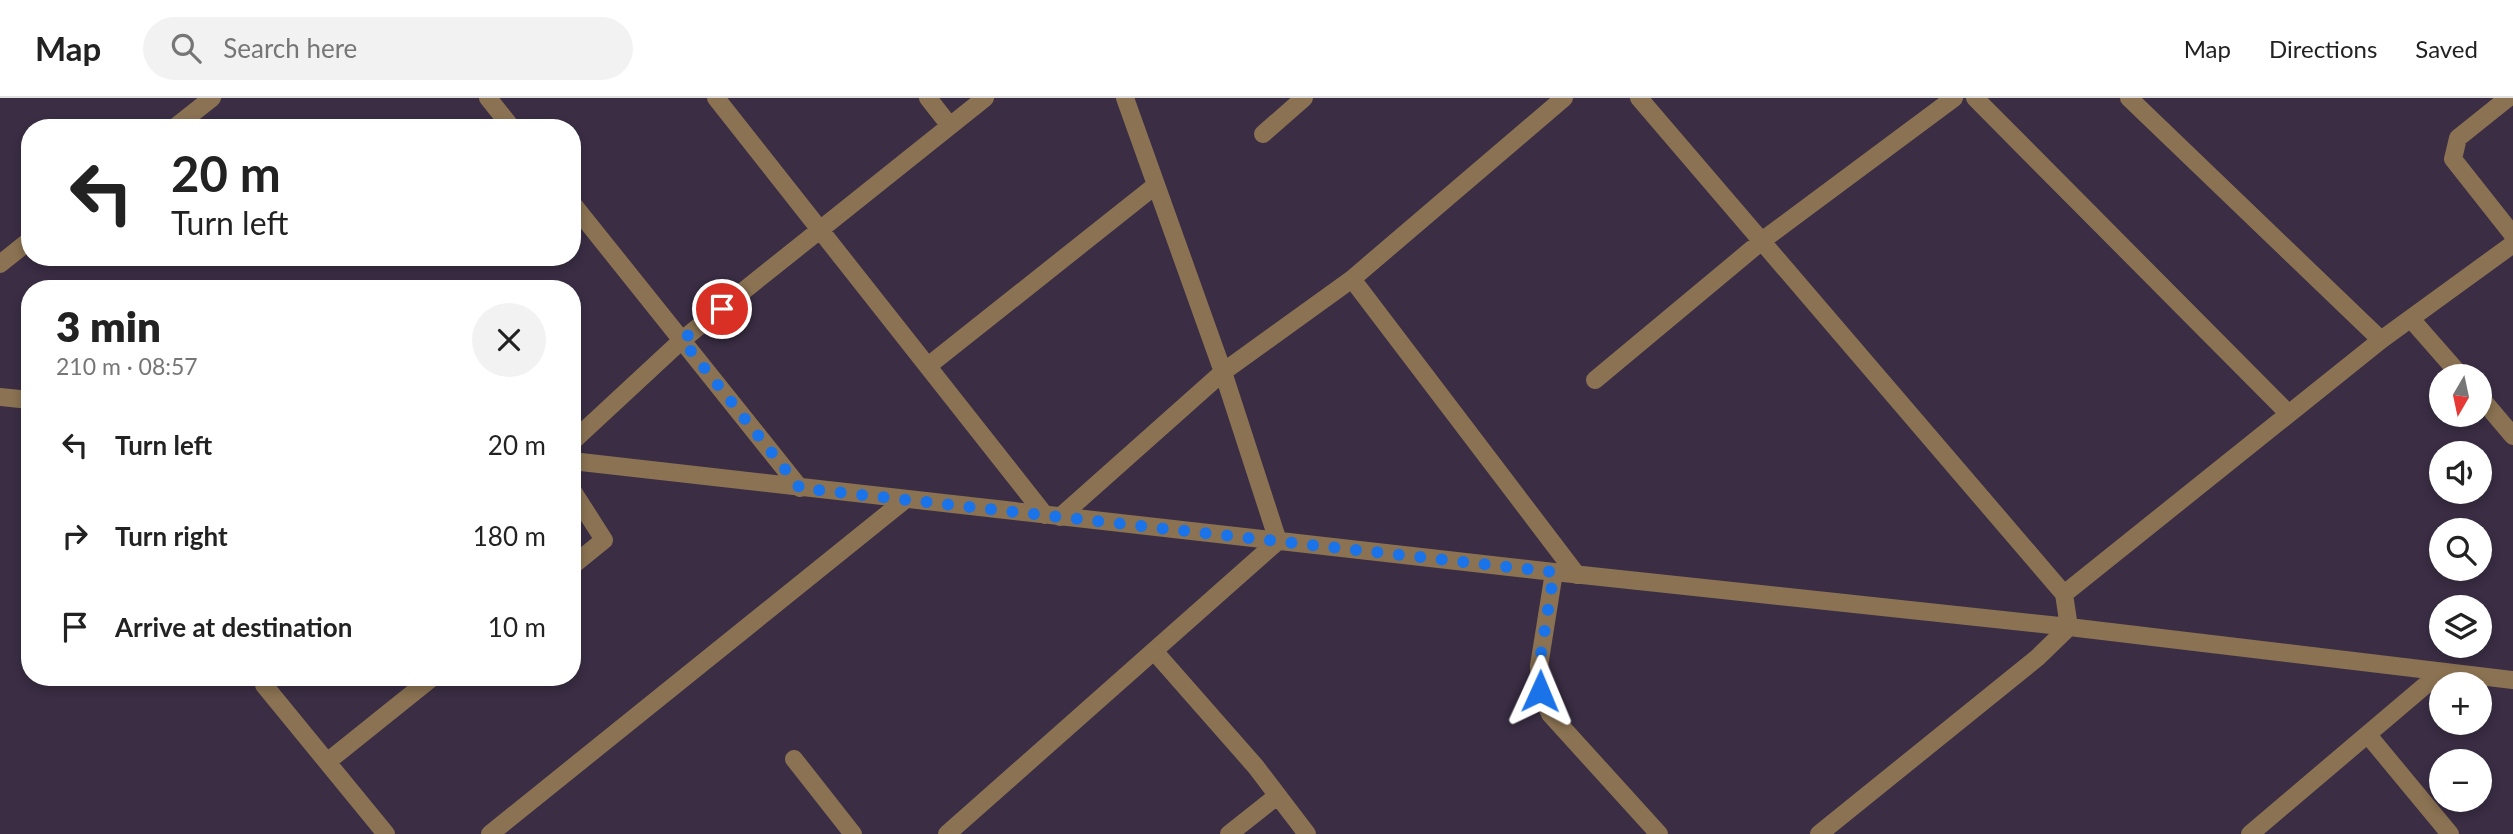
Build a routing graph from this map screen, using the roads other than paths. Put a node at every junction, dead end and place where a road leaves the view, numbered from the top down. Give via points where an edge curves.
1 (212, 98) edge
2 (488, 98) edge
3 (716, 98) edge
4 (928, 98) edge
5 (985, 98) edge
6 (1125, 98) edge
7 (1304, 98) edge
8 (1564, 98) edge
9 (1639, 98) edge
10 (1954, 98) edge
11 (1975, 98) edge
12 (2129, 98) edge
13 (2508, 98) edge
14 (185, 119) edge
15 (505, 119) edge
16 (950, 126) junction
17 (1263, 134) dead end
18 (1156, 184) junction
19 (581, 214) edge
20 (822, 229) junction
21 (2513, 235) edge
22 (1763, 240) junction
23 (2513, 244) edge
24 (21, 247) edge
25 (0, 264) edge
26 (1352, 279) junction
27 (2411, 318) junction
28 (682, 340) junction
29 (2381, 340) junction
30 (2451, 364) edge
31 (928, 366) junction
32 (1223, 372) junction
33 (1595, 380) dead end
34 (0, 397) edge
35 (21, 399) edge
36 (2492, 411) edge
37 (2288, 412) junction
38 (581, 434) edge
39 (2513, 436) edge
40 (581, 462) edge
41 (800, 488) junction
42 (906, 499) junction
43 (581, 504) edge
44 (1052, 516) junction
45 (1278, 541) junction
46 (581, 559) edge
47 (1554, 572) junction
48 (1577, 575) junction
49 (2064, 594) junction
50 (2069, 627) junction
51 (1154, 651) junction
52 (2441, 672) edge
53 (2492, 678) edge
54 (2513, 680) edge
55 (2429, 682) edge
56 (265, 686) edge
57 (422, 686) edge
58 (2368, 735) junction
59 (794, 759) dead end
60 (327, 762) junction
61 (1277, 796) junction
62 (377, 831) edge
63 (490, 834) edge
64 (853, 834) edge
65 (947, 834) edge
66 (1229, 834) edge
67 (1307, 834) edge
68 (1659, 834) edge
69 (1818, 834) edge
70 (2250, 834) edge
71 (2450, 834) edge

1 - 14 street
2 - 15 street
3 - 20 street
4 - 16 street
5 - 16 street
6 - 18 street
7 - 17 street
8 - 26 street
9 - 22 street
10 - 22 street
11 - 37 street
12 - 29 street
13 - 21 street via 2458,138 2453,159
16 - 20 street
18 - 31 street
18 - 32 street
19 - 28 street
20 - 28 street
20 - 31 street
22 - 33 street
22 - 49 street
23 - 27 street
24 - 25 street
26 - 32 street
26 - 48 street
27 - 29 street
27 - 30 street
28 - 38 street
28 - 41 street
29 - 37 street
31 - 44 street
32 - 44 street
32 - 45 street
34 - 35 street
36 - 39 street
37 - 49 street
40 - 41 street
41 - 42 street
42 - 44 street
42 - 63 street
43 - 46 street via 604,540
44 - 45 street
45 - 47 street
45 - 51 street
47 - 48 street
47 - 68 street via 1539,666 1540,691 1550,714
48 - 50 street
49 - 50 street
50 - 52 street
50 - 69 street via 2037,658
51 - 61 street
51 - 65 street
53 - 54 street
55 - 58 street
56 - 60 street
57 - 60 street
58 - 70 street
58 - 71 street
59 - 64 street
60 - 62 street
61 - 66 street
61 - 67 street

